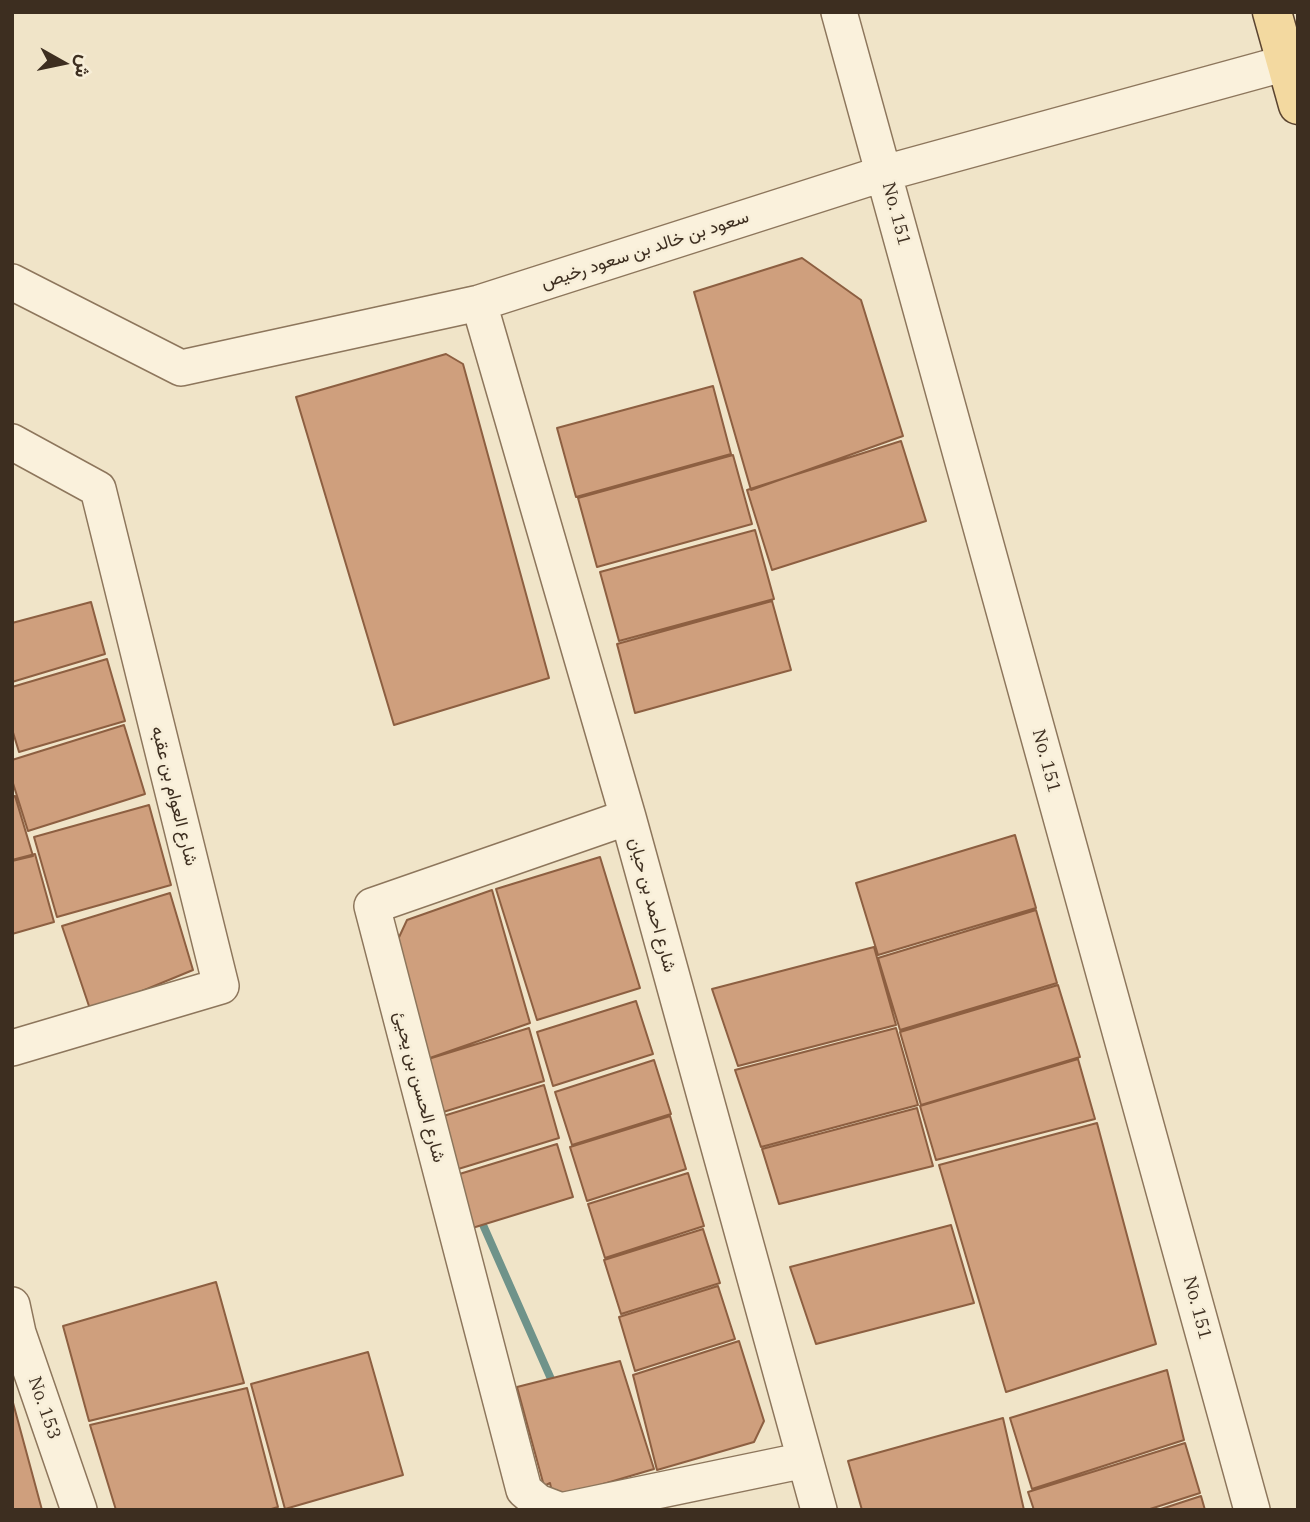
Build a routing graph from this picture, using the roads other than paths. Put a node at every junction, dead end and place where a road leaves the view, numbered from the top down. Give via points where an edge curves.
1 (839, 12) edge
2 (1272, 12) edge
3 (1286, 63) junction
4 (1298, 105) edge
5 (885, 173) junction
6 (12, 282) edge
7 (479, 303) junction
8 (12, 442) edge
9 (628, 817) junction
10 (12, 1048) edge
11 (14, 1324) edge
12 (805, 1461) junction
13 (79, 1510) edge
14 (559, 1510) edge
15 (565, 1510) edge
16 (818, 1510) edge
17 (1252, 1510) edge

1 - 5 street, No. 151
2 - 3 main road
3 - 4 main road
3 - 5 street, سعود بن خالد بن سعود رخيص
5 - 7 street, سعود بن خالد بن سعود رخيص
5 - 17 street, No. 151
6 - 7 street, سعود بن خالد بن سعود رخيص via 181,368
7 - 9 street, شارع احمد بن حيان
8 - 10 street, شارع العوام بن عقبه via 98,489 221,986
9 - 12 street, شارع احمد بن حيان
9 - 14 street, شارع الحسن بن يحيئ via 372,906 524,1490
11 - 13 street, No. 153
12 - 15 street
12 - 16 street, شارع احمد بن حيان

